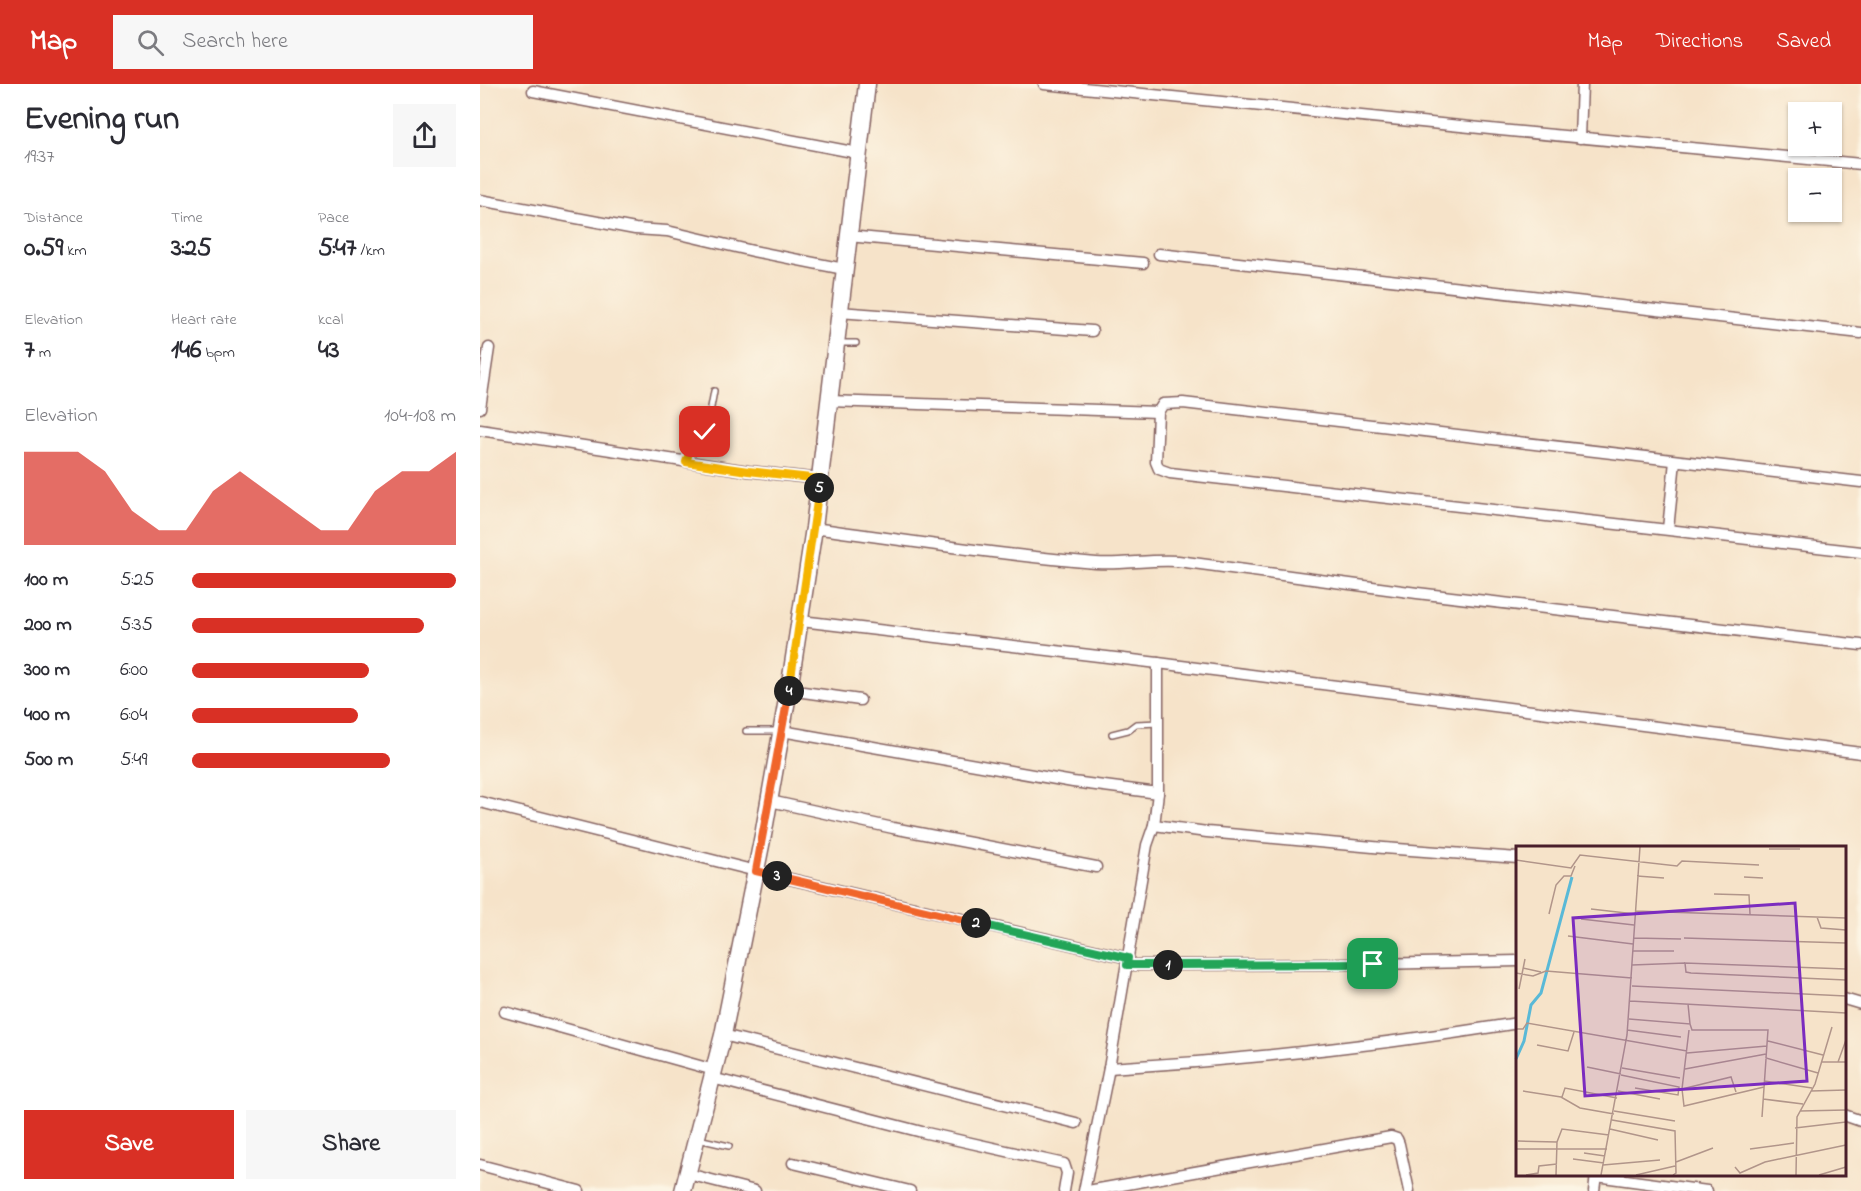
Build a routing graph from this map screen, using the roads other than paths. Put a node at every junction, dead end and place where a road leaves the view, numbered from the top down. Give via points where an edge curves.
1 (867, 84) edge
2 (1044, 84) edge
3 (1582, 84) edge
4 (533, 91) dead end
5 (1580, 138) junction
6 (858, 153) junction
7 (1861, 164) edge
8 (480, 200) edge
9 (848, 236) junction
10 (1159, 254) dead end
11 (1143, 263) dead end
12 (844, 269) junction
13 (839, 312) junction
14 (1092, 331) dead end
15 (1861, 333) edge
16 (835, 343) junction
17 (856, 343) dead end
18 (489, 348) dead end
19 (714, 391) dead end
20 (828, 401) junction
21 (480, 408) edge
22 (1158, 412) junction
23 (480, 430) edge
24 (1675, 461) junction
25 (686, 462) junction
26 (820, 479) junction
27 (1861, 482) edge
28 (814, 528) junction
29 (1668, 529) junction
30 (1861, 552) edge
31 (801, 621) junction
32 (1861, 645) edge
33 (1158, 663) junction
34 (789, 690) junction
35 (860, 700) dead end
36 (1159, 723) junction
37 (746, 731) dead end
38 (782, 731) junction
39 (1112, 734) dead end
40 (1861, 753) edge
41 (1158, 793) junction
42 (770, 801) junction
43 (480, 802) edge
44 (1154, 825) junction
45 (1516, 858) edge
46 (1096, 867) dead end
47 (756, 871) junction
48 (1516, 961) edge
49 (1128, 962) junction
50 (1846, 999) edge
51 (1861, 1004) edge
52 (505, 1012) dead end
53 (1516, 1023) edge
54 (723, 1035) junction
55 (1109, 1068) junction
56 (713, 1074) junction
57 (1846, 1115) edge
58 (1861, 1121) edge
59 (1076, 1123) dead end
60 (697, 1138) junction
61 (729, 1146) dead end
62 (793, 1163) dead end
63 (480, 1165) edge
64 (688, 1174) junction
65 (1596, 1176) edge
66 (1603, 1176) edge
67 (579, 1191) edge
68 (683, 1191) edge
69 (755, 1191) edge
70 (910, 1191) edge
71 (1064, 1191) edge
72 (1086, 1191) edge
73 (1409, 1191) edge
74 (1594, 1191) edge
75 (1707, 1191) edge

1 - 6 street
2 - 5 street
3 - 5 street
4 - 6 street
5 - 7 street
6 - 9 street
8 - 12 street via 635,229 667,231
9 - 11 street
9 - 12 street
10 - 15 street
12 - 13 street
13 - 14 street
13 - 16 street
16 - 17 lane
16 - 20 street
18 - 21 street
19 - 25 lane via 707,429 693,441
20 - 22 street
20 - 26 street
22 - 24 street via 1164,404 1183,403
22 - 29 street via 1156,462 1159,469 1170,473
23 - 25 street
24 - 27 street
24 - 29 street
25 - 26 street
26 - 28 street
28 - 31 street
28 - 32 street via 1011,555 1110,564 1178,561
29 - 30 street
31 - 33 street
31 - 34 street
33 - 36 street
33 - 40 street
34 - 35 street
34 - 38 street
36 - 39 lane via 1136,724
36 - 41 street
37 - 38 lane
38 - 41 street
38 - 42 street
41 - 44 street
42 - 46 street
42 - 47 street
43 - 47 street
44 - 45 street
44 - 49 street via 1147,845
47 - 49 street
47 - 54 street
48 - 49 street
49 - 55 street
50 - 51 street
52 - 56 street
53 - 55 street via 1334,1049
54 - 56 street
54 - 59 street
55 - 72 street
56 - 60 street
56 - 71 street via 922,1132 1064,1164
57 - 58 street
60 - 61 lane
60 - 64 street
62 - 70 street
63 - 67 street
64 - 68 street
64 - 69 street
65 - 74 street
66 - 75 street
72 - 73 street via 1391,1137 1399,1144

